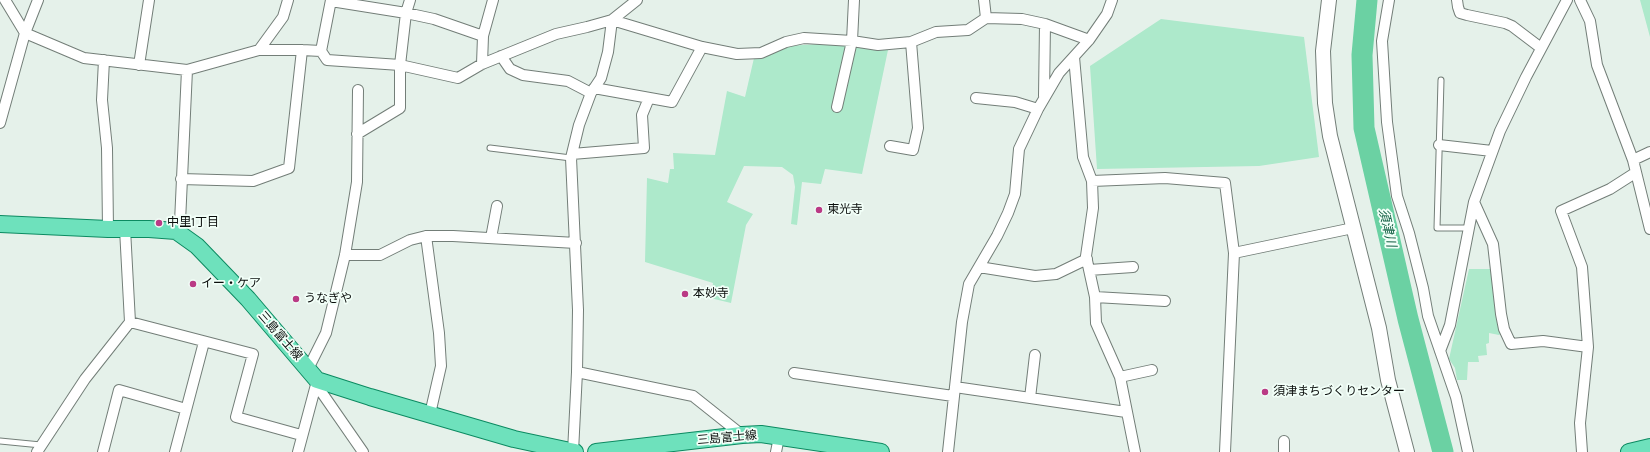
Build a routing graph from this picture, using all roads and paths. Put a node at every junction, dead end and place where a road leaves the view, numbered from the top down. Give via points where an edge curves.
1 (5, 0) edge
2 (38, 0) edge
3 (149, 0) edge
4 (288, 0) edge
5 (410, 0) edge
6 (493, 0) edge
7 (637, 0) edge
8 (854, 0) edge
9 (984, 0) edge
10 (1112, 0) edge
11 (1329, 0) edge
12 (1389, 0) edge
13 (1457, 0) edge
14 (1567, 0) edge
15 (1580, 0) edge
16 (331, 1) edge
17 (406, 13) junction
18 (986, 18) junction
19 (612, 20) junction
20 (1045, 24) junction
21 (25, 33) junction
22 (483, 36) junction
23 (1089, 40) junction
24 (852, 41) junction
25 (911, 42) junction
26 (702, 47) junction
27 (1541, 48) junction
28 (259, 50) junction
29 (302, 50) junction
30 (321, 51) junction
31 (500, 56) junction
32 (1074, 57) junction
33 (104, 60) junction
34 (482, 64) junction
35 (140, 65) junction
36 (400, 65) junction
37 (186, 70) junction
38 (1441, 80) dead end
39 (358, 90) dead end
40 (593, 90) junction
41 (1044, 97) junction
42 (649, 98) junction
43 (976, 98) dead end
44 (837, 107) dead end
45 (1038, 109) junction
46 (0, 123) edge
47 (357, 134) junction
48 (890, 146) dead end
49 (1439, 146) junction
50 (490, 148) dead end
51 (1492, 151) junction
52 (1650, 152) edge
53 (572, 156) junction
54 (1633, 160) junction
55 (1635, 173) junction
56 (181, 179) junction
57 (1092, 181) junction
58 (1474, 202) junction
59 (497, 206) dead end
60 (0, 224) edge
61 (1353, 228) junction
62 (1470, 228) junction
63 (108, 229) junction
64 (125, 229) junction
65 (1650, 229) edge
66 (176, 231) junction
67 (426, 236) junction
68 (491, 238) junction
69 (576, 243) junction
70 (1234, 253) junction
71 (345, 255) junction
72 (1087, 259) junction
73 (979, 267) junction
74 (1133, 267) dead end
75 (1089, 270) junction
76 (1095, 297) junction
77 (1165, 300) dead end
78 (130, 322) junction
79 (204, 342) junction
80 (1588, 347) junction
81 (1440, 351) junction
82 (1034, 355) dead end
83 (1152, 370) dead end
84 (577, 372) junction
85 (794, 373) dead end
86 (313, 374) junction
87 (1120, 377) junction
88 (954, 392) junction
89 (1030, 398) junction
90 (186, 409) junction
91 (1126, 412) junction
92 (430, 414) junction
93 (301, 435) junction
94 (742, 435) junction
95 (0, 441) edge
96 (1284, 441) dead end
97 (777, 444) edge
98 (1650, 447) edge
99 (39, 449) edge
100 (103, 452) edge
101 (175, 452) edge
102 (298, 452) edge
103 (364, 452) edge
104 (574, 452) edge
105 (596, 452) edge
106 (881, 452) edge
107 (948, 452) edge
108 (1135, 452) edge
109 (1226, 452) edge
110 (1284, 452) edge
111 (1407, 452) edge
112 (1468, 452) edge
113 (1582, 452) edge
114 (1629, 452) edge

1 - 21 street
2 - 21 street
3 - 35 street
4 - 28 street via 283,17
5 - 17 street
6 - 22 street
7 - 19 street
8 - 24 street
9 - 18 street
10 - 23 street via 1107,14
11 - 61 street via 1323,50 1325,103 1330,136
12 - 81 street via 1382,41 1387,122 1397,196 1418,267 1428,316
13 - 27 street via 1460,13 1512,26
14 - 27 street
15 - 54 street via 1590,21 1597,65
16 - 17 street
16 - 30 street
17 - 22 street via 434,19
17 - 36 street
18 - 20 street via 1022,19
18 - 25 street via 968,30 936,32
19 - 26 street
19 - 31 street via 556,34
19 - 40 street via 608,52 601,78
20 - 23 street
20 - 41 street
21 - 33 street via 84,58
21 - 46 street
22 - 34 street
23 - 32 street
24 - 25 street via 878,44
24 - 26 street via 804,38 786,42 761,53 737,54
24 - 44 street
25 - 48 street via 918,128 913,150
26 - 42 street via 672,102
27 - 51 street
28 - 29 street
28 - 37 street
29 - 30 street
29 - 56 street via 289,168 253,181
30 - 36 street via 327,60
31 - 34 street
31 - 40 street via 510,69 524,75 568,81
32 - 41 street via 1059,73
32 - 57 street via 1083,157
33 - 35 street
33 - 63 street via 102,100 107,148
34 - 36 street via 458,78
35 - 37 street
36 - 47 street via 400,108
37 - 56 street
38 - 49 lane
39 - 47 street
40 - 42 street
40 - 53 street via 579,125
41 - 45 street
42 - 53 street via 642,115 644,148
43 - 45 street via 1015,102
45 - 73 street via 1019,149 1015,194 997,236
47 - 71 street via 357,182
49 - 51 street
49 - 62 lane via 1437,228
50 - 53 lane
51 - 58 street
52 - 54 street
53 - 69 street
54 - 55 street
55 - 65 street
55 - 80 street via 1610,189 1561,211 1582,267
56 - 66 street via 180,222
57 - 70 street via 1165,178 1225,182
57 - 72 street via 1093,208
58 - 62 street
58 - 80 street via 1493,244 1501,314 1511,344 1544,341
59 - 68 street
60 - 63 main road, 三島富士線
61 - 70 street
61 - 111 street
62 - 81 street via 1450,326
63 - 64 main road, 三島富士線
64 - 66 main road, 三島富士線
64 - 78 street
66 - 86 main road, 三島富士線 via 197,246 248,299
67 - 68 street
67 - 71 street via 410,240 380,255
67 - 92 street via 441,366
68 - 69 street
69 - 84 street
70 - 109 street
71 - 86 street
72 - 73 street via 1056,274 1035,276
72 - 75 street
73 - 88 street via 969,284
74 - 75 street
75 - 76 street
76 - 77 street
76 - 87 street via 1096,323
78 - 79 street
78 - 99 street via 84,379
79 - 90 street
79 - 93 street via 253,354 236,417
80 - 113 street via 1580,423
81 - 112 street via 1456,397
82 - 89 street
83 - 87 street
84 - 94 street via 693,396
84 - 104 street
85 - 88 street
86 - 92 main road via 370,397
86 - 93 street
86 - 103 street via 320,390
87 - 91 street
88 - 89 street
88 - 107 street
89 - 91 street
90 - 100 street via 119,390
90 - 101 street
91 - 108 street
92 - 104 main road via 514,439
93 - 102 street
94 - 97 main road, 三島富士線 via 761,434
94 - 105 main road, 三島富士線
95 - 99 lane
96 - 110 street
97 - 106 main road, 三島富士線
98 - 114 main road

